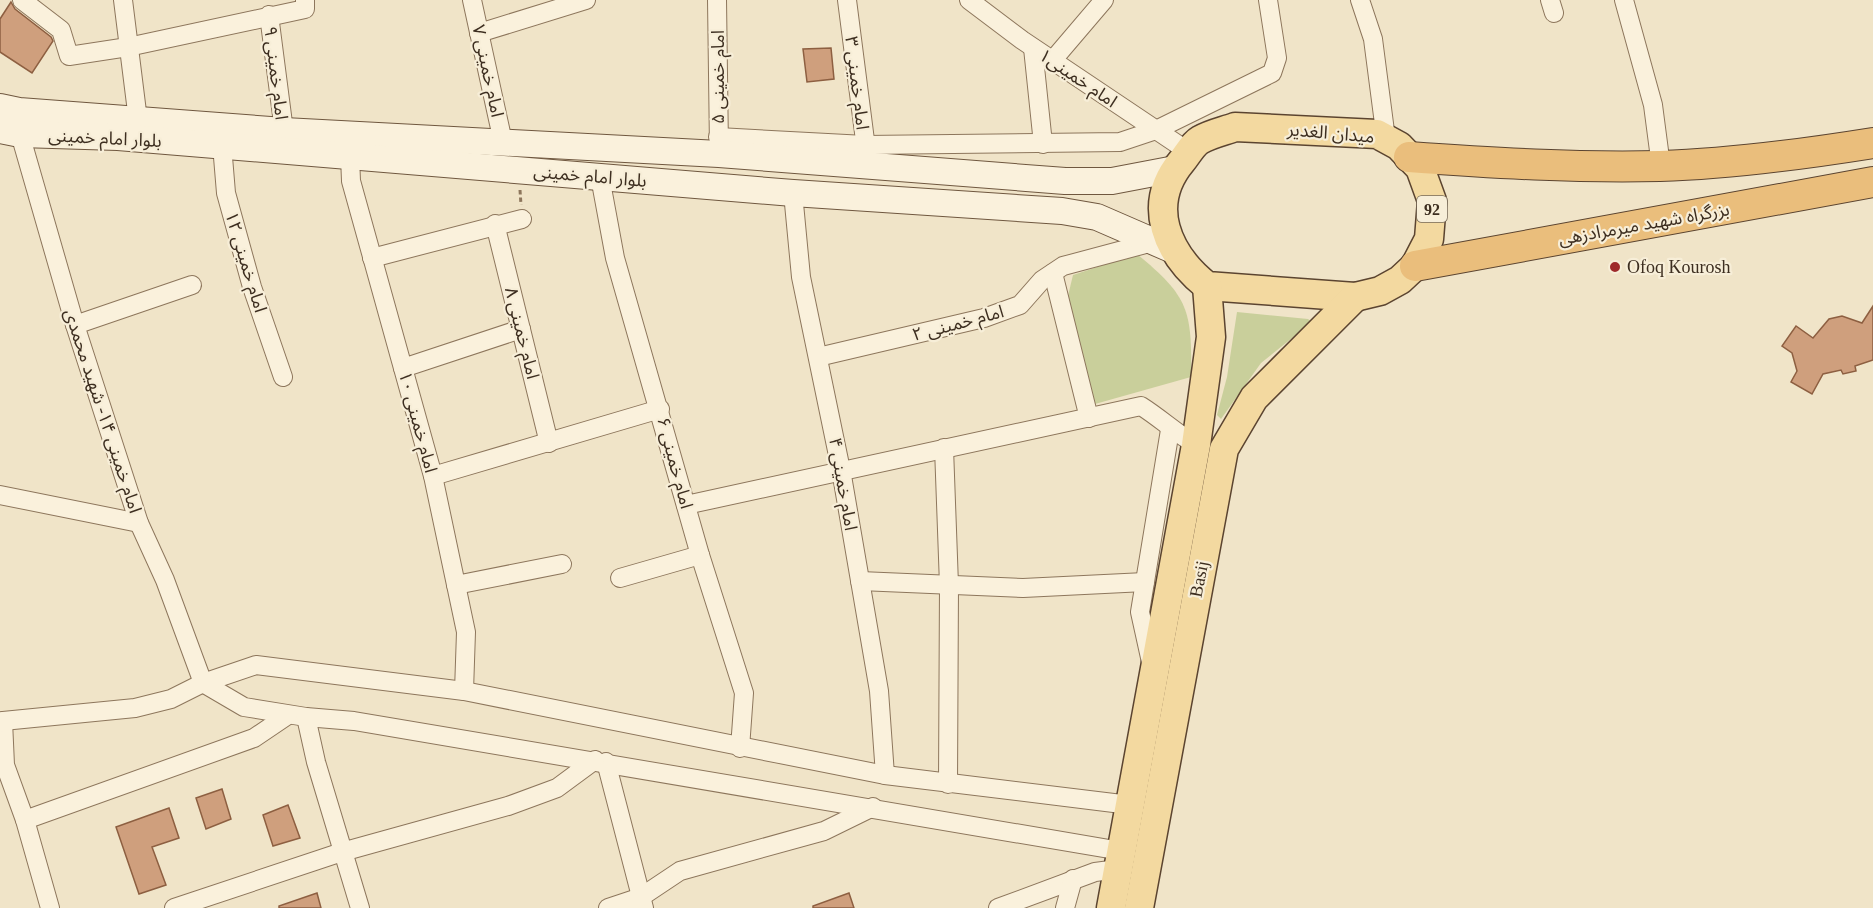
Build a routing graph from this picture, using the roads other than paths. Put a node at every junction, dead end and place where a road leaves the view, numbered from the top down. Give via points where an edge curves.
1 (22, 0) edge
2 (123, 0) edge
3 (305, 0) edge
4 (472, 0) edge
5 (586, 0) edge
6 (717, 0) edge
7 (847, 0) edge
8 (969, 0) edge
9 (1104, 0) edge
10 (1268, 0) edge
11 (1360, 0) edge
12 (1624, 0) edge
13 (269, 15) junction
14 (479, 33) junction
15 (128, 47) junction
16 (1033, 48) junction
17 (1052, 61) junction
18 (0, 107) edge
19 (138, 120) junction
20 (1156, 130) junction
21 (284, 131) junction
22 (10, 132) edge
23 (1386, 139) junction
24 (503, 142) junction
25 (1873, 143) edge
26 (1043, 144) junction
27 (222, 145) junction
28 (719, 146) junction
29 (363, 150) junction
30 (866, 155) junction
31 (1410, 157) junction
32 (1182, 160) junction
33 (1661, 166) junction
34 (600, 177) junction
35 (1873, 182) edge
36 (793, 194) junction
37 (522, 219) road end
38 (495, 224) junction
39 (1163, 246) junction
40 (372, 258) junction
41 (1415, 266) junction
42 (1053, 273) junction
43 (192, 285) dead end
44 (1207, 286) junction
45 (1355, 297) junction
46 (75, 325) junction
47 (521, 329) junction
48 (818, 357) junction
49 (403, 368) junction
50 (283, 376) dead end
51 (660, 409) junction
52 (1089, 418) junction
53 (1170, 430) junction
54 (549, 443) junction
55 (1210, 447) junction
56 (944, 448) junction
57 (841, 470) junction
58 (433, 476) junction
59 (0, 495) edge
60 (686, 505) junction
61 (139, 523) junction
62 (700, 555) junction
63 (562, 564) dead end
64 (620, 578) dead end
65 (860, 581) junction
66 (1145, 582) junction
67 (456, 585) junction
68 (949, 585) junction
69 (1154, 675) junction
70 (203, 683) junction
71 (464, 691) junction
72 (297, 716) junction
73 (1, 720) edge
74 (740, 748) junction
75 (601, 761) junction
76 (885, 776) junction
77 (948, 784) junction
78 (1130, 805) junction
79 (873, 807) junction
80 (25, 820) junction
81 (342, 852) junction
82 (1120, 860) junction
83 (1073, 879) junction
84 (643, 902) edge
85 (50, 908) edge
86 (174, 908) edge
87 (360, 908) edge
88 (608, 908) edge
89 (998, 908) edge
90 (1065, 908) edge
91 (1111, 908) edge
92 (1139, 908) edge

1 - 15 street via 61,30 69,56
2 - 15 street
3 - 13 street via 305,9
4 - 14 street, امام خمینی ۷
5 - 14 street
6 - 28 street, امام خمینی ۵
7 - 30 street, امام خمینی ۳
8 - 16 street, امام خمینی۱
9 - 17 street
10 - 20 street via 1277,58 1272,73
11 - 23 street via 1373,39
12 - 33 street via 1653,105
13 - 15 street
13 - 21 street, امام خمینی ۹
14 - 24 street, امام خمینی ۷
15 - 19 street
16 - 17 street, امام خمینی۱
16 - 26 street
17 - 20 street, امام خمینی۱
18 - 19 main road, بلوار امام خمینی
19 - 21 main road, بلوار امام خمینی
20 - 26 street via 1120,142
20 - 32 street, امام خمینی۱
21 - 29 main road, بلوار امام خمینی
22 - 27 main road, بلوار امام خمینی
22 - 46 street, امام خمینی ۱۴- شهید محمدی
23 - 31 main road, میدان الغدیر / 92
23 - 32 main road, میدان الغدیر / 92 via 1377,135 1235,127 1198,141
24 - 28 main road, بلوار امام خمینی
24 - 29 main road, بلوار امام خمینی
25 - 33 highway via 1819,152
26 - 30 street
27 - 29 main road, بلوار امام خمینی
27 - 50 street, امام خمینی ۱۲ via 226,193
28 - 30 main road, بلوار امام خمینی
29 - 34 main road, بلوار امام خمینی
29 - 40 street, امام خمینی ۱۰ via 351,181
30 - 32 main road, بلوار امام خمینی via 1065,182 1112,181
31 - 33 highway via 1510,164
31 - 41 main road, میدان الغدیر / 92 via 1420,168 1432,201 1429,239
32 - 39 main road via 1168,180 1162,215
34 - 36 main road, بلوار امام خمینی
34 - 51 street, امام خمینی ۶ via 615,258
35 - 41 highway, بزرگراه شهید میرمرادزهی / 92
36 - 39 main road, بلوار امام خمینی via 1062,211 1097,217
36 - 48 street, امام خمینی ۴ via 801,277
37 - 38 street
38 - 40 street
38 - 47 street, امام خمینی ۸
39 - 42 street, امام خمینی ۲ via 1063,266
39 - 44 main road
40 - 49 street, امام خمینی ۱۰
41 - 45 main road, میدان الغدیر / 92 via 1380,291
42 - 48 street, امام خمینی ۲ via 1020,305 984,318
42 - 52 street
43 - 46 street
44 - 45 main road, میدان الغدیر / 92
44 - 55 main road, Basij / 92 via 1211,337
45 - 55 main road, Basij / 92
46 - 61 street, امام خمینی ۱۴- شهید محمدی
47 - 49 street
47 - 54 street, امام خمینی ۸
48 - 57 street, امام خمینی ۴
49 - 58 street, امام خمینی ۱۰
51 - 54 street
51 - 60 street, امام خمینی ۶
52 - 53 street via 1141,406
52 - 56 street
53 - 55 street
53 - 66 street
54 - 58 street
55 - 69 main road, Basij / 92
55 - 92 main road, Basij / 92
56 - 57 street
56 - 68 street
57 - 60 street
57 - 65 street, امام خمینی ۴
58 - 67 street, امام خمینی ۱۰
59 - 61 street
60 - 62 street, امام خمینی ۶
61 - 70 street, امام خمینی ۱۴- شهید محمدی via 165,579
62 - 64 street
62 - 74 street, امام خمینی ۶ via 744,693
63 - 67 street
65 - 68 street
65 - 76 street, امام خمینی ۴ via 879,691
66 - 68 street via 1023,588
66 - 69 street via 1140,612
67 - 71 street, امام خمینی ۱۰ via 466,632
68 - 77 street
69 - 78 main road, Basij / 92
70 - 71 street via 256,665
70 - 72 street via 244,707
70 - 73 street via 171,699 135,708
71 - 74 street
72 - 75 street via 354,721
72 - 80 street via 254,738
72 - 81 street
73 - 80 street via 5,765
74 - 76 street
75 - 79 street
75 - 81 street via 557,788 508,806
75 - 84 street
76 - 77 street
77 - 78 street
78 - 82 main road, Basij / 92
79 - 82 street
79 - 84 street via 824,831 680,871
80 - 85 street
81 - 86 street
81 - 87 street
82 - 83 street
82 - 91 main road, Basij / 92
83 - 89 street
83 - 90 street
84 - 88 street

